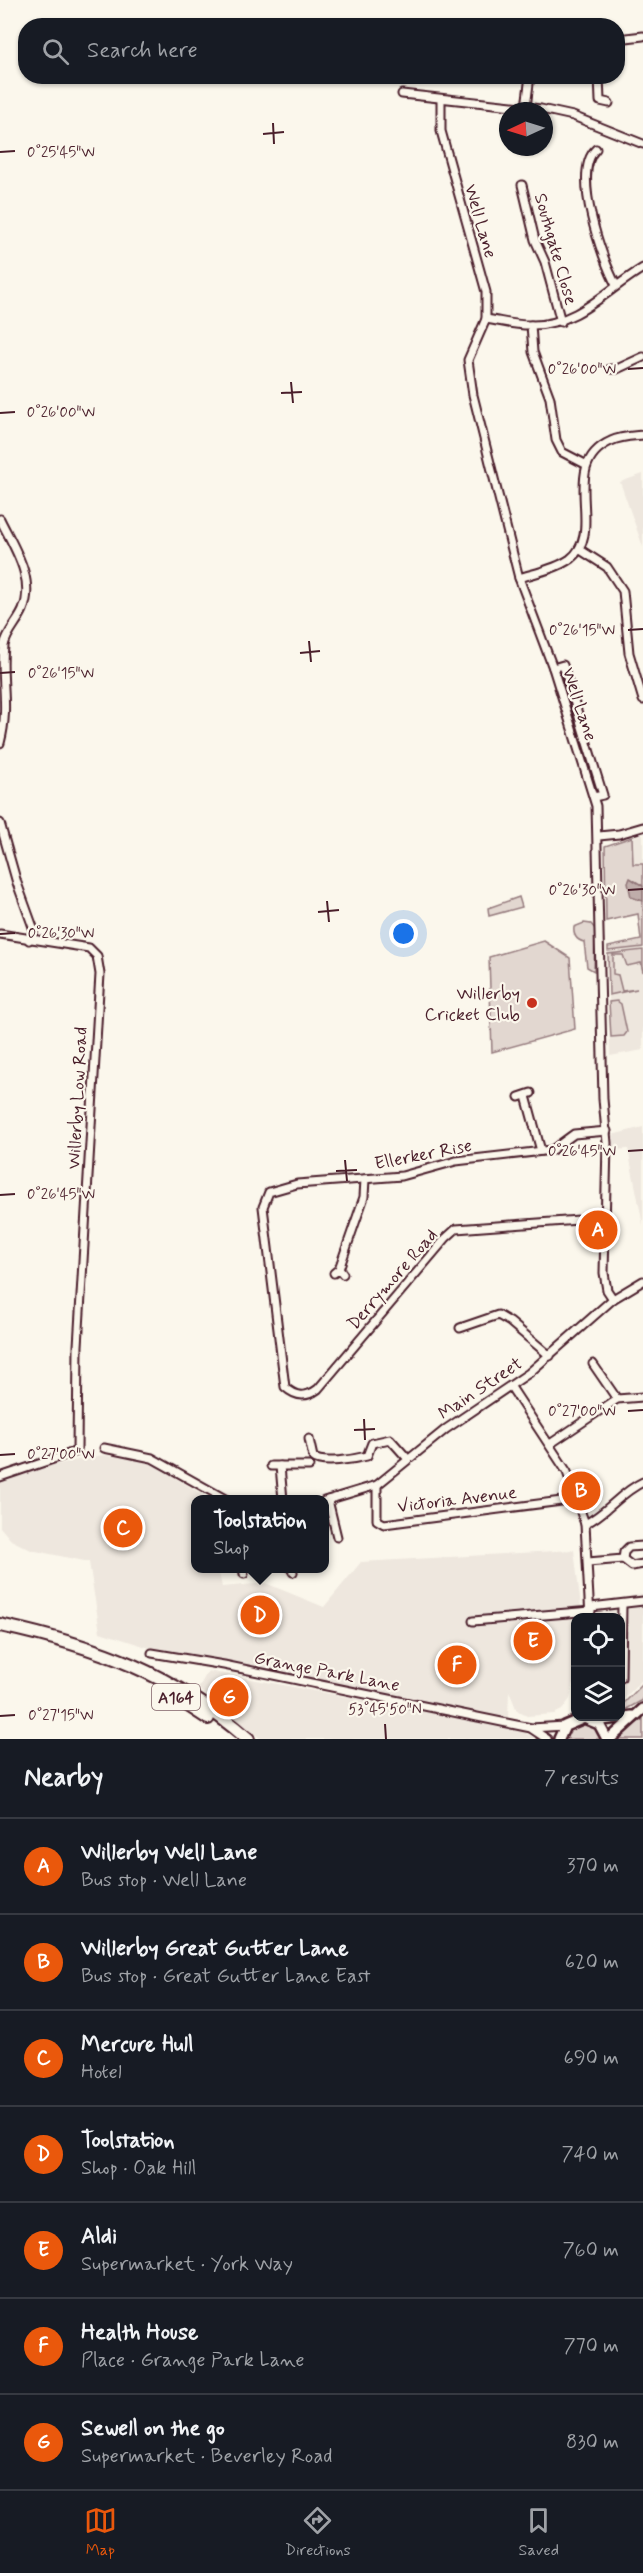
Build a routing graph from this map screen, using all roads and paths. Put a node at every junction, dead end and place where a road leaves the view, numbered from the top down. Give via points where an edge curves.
1 (643, 36) edge
2 (625, 38) edge
3 (529, 84) edge
4 (599, 84) edge
5 (402, 94) dead end
6 (441, 99) junction
7 (527, 102) edge
8 (609, 102) dead end
9 (499, 104) edge
10 (553, 112) edge
11 (643, 144) edge
12 (596, 149) dead end
13 (522, 185) dead end
14 (643, 268) edge
15 (616, 285) junction
16 (486, 319) junction
17 (561, 322) junction
18 (531, 325) junction
19 (643, 357) edge
20 (610, 369) dead end
21 (643, 435) edge
22 (587, 465) junction
23 (0, 519) edge
24 (579, 549) junction
25 (519, 578) junction
26 (553, 668) junction
27 (641, 683) edge
28 (643, 700) edge
29 (0, 743) edge
30 (594, 797) junction
31 (0, 823) edge
32 (643, 827) edge
33 (599, 836) junction
34 (34, 930) junction
35 (0, 934) edge
36 (28, 940) junction
37 (46, 942) junction
38 (525, 1096) dead end
39 (607, 1131) junction
40 (541, 1151) junction
41 (364, 1179) junction
42 (606, 1218) junction
43 (338, 1272) dead end
44 (643, 1281) edge
45 (613, 1299) junction
46 (459, 1328) dead end
47 (550, 1356) junction
48 (597, 1366) dead end
49 (511, 1387) junction
50 (293, 1394) joint
51 (643, 1397) edge
52 (617, 1398) junction
53 (309, 1439) dead end
54 (550, 1444) junction
55 (104, 1448) dead end
56 (407, 1458) junction
57 (271, 1466) dead end
58 (280, 1466) junction
59 (309, 1466) dead end
60 (0, 1477) edge
61 (643, 1482) edge
62 (377, 1485) junction
63 (218, 1495) edge
64 (283, 1495) edge
65 (577, 1499) junction
66 (329, 1500) edge
67 (329, 1511) edge
68 (585, 1524) junction
69 (337, 1537) dead end
70 (643, 1546) edge
71 (623, 1559) junction
72 (588, 1562) junction
73 (643, 1564) edge
74 (643, 1600) edge
75 (622, 1604) junction
76 (591, 1612) edge
77 (473, 1621) dead end
78 (0, 1625) edge
79 (0, 1631) edge
80 (152, 1653) dead end
81 (118, 1662) junction
82 (621, 1667) edge
83 (643, 1709) edge
84 (632, 1716) junction
85 (625, 1717) edge
86 (572, 1721) edge
87 (594, 1721) edge
88 (565, 1726) junction
89 (531, 1728) junction
90 (236, 1739) edge
91 (248, 1739) edge
92 (547, 1739) edge
93 (560, 1739) edge
94 (608, 1739) edge

1 - 2 street
3 - 7 street
4 - 8 street via 600,101
5 - 6 street
6 - 9 street
6 - 16 street, Well Lane via 441,131 486,292
10 - 11 street via 573,116
12 - 15 street via 588,162 586,182 604,262
13 - 17 street, Southgate Close
14 - 15 street
15 - 17 street via 586,309
16 - 18 street
16 - 25 street, Well Lane via 468,360
17 - 18 street
18 - 22 street via 533,352 550,398 556,440 562,452
19 - 20 street
21 - 22 street via 611,441
22 - 24 street
23 - 29 street via 27,587 26,602 4,646 6,713
24 - 25 street via 561,564
24 - 27 street via 607,567 623,591 629,653
25 - 26 street, Well Lane
26 - 30 street, Well Lane
26 - 30 street via 563,665 603,798
27 - 28 street
30 - 33 street, Well Lane
31 - 34 street
32 - 33 street
33 - 39 street, Well Lane
34 - 36 street
34 - 37 street
35 - 36 street, Willerby Low Road
36 - 37 street, Willerby Low Road
37 - 60 street, Willerby Low Road via 89,948 97,956 100,974 78,1346 77,1451
38 - 40 street
39 - 40 street, Ellerker Rise via 574,1134 552,1150
39 - 42 street, Well Lane
40 - 41 street, Ellerker Rise via 456,1161 402,1176
41 - 43 street via 364,1197
41 - 50 street, Ellerker Rise via 297,1184 269,1192 263,1207 284,1381
42 - 45 street, Well Lane via 604,1273
42 - 50 street, Derrymore Road via 456,1229 318,1389 304,1396
44 - 45 street, Main Street
45 - 47 street, Main Street
46 - 47 street via 474,1318 504,1318
47 - 49 street, Main Street
48 - 52 street
49 - 54 street
49 - 56 street, Main Street
51 - 52 street
52 - 54 street
53 - 56 street via 312,1457 319,1461 349,1461 367,1456 368,1441 390,1439
54 - 65 street
55 - 63 street via 152,1458
56 - 62 street, Main Street
57 - 58 street
58 - 59 street
58 - 64 street
61 - 68 street
62 - 65 street, Victoria Avenue via 376,1515 384,1524
62 - 66 street, Main Street
65 - 68 street
67 - 69 street
68 - 72 street
70 - 71 street via 629,1548
71 - 72 street
71 - 73 street via 632,1566
72 - 76 street
74 - 75 street
75 - 76 street
75 - 82 street
76 - 77 street
78 - 81 highway, A164 via 50,1636
79 - 81 highway, A164
80 - 89 street, Grange Park Lane
81 - 90 highway, A164
81 - 91 highway, A164 via 190,1694
83 - 84 main road
84 - 85 main road
84 - 94 main road
86 - 88 main road
87 - 94 main road
88 - 89 street, Grange Park Lane
88 - 93 main road
89 - 92 street, Grange Park Lane

